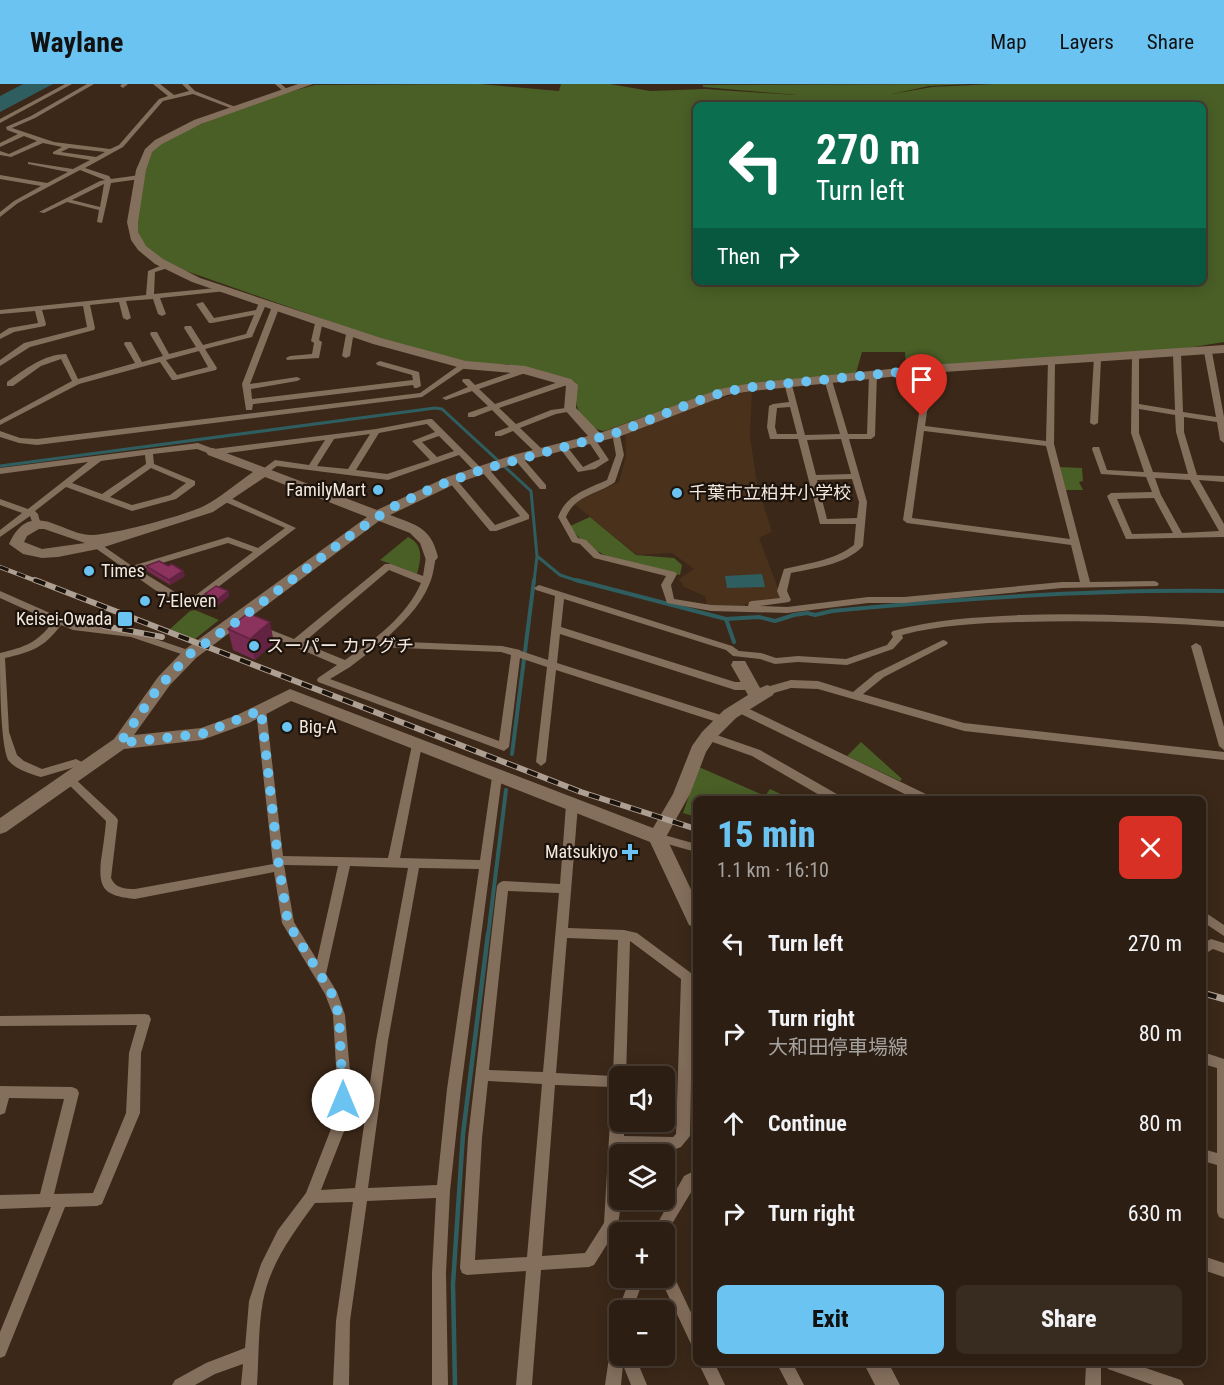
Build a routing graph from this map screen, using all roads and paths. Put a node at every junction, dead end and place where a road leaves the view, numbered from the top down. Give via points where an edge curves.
1 (69, 84) edge
2 (91, 84) edge
3 (156, 84) edge
4 (185, 84) edge
5 (308, 84) edge
6 (282, 87) edge
7 (193, 92) junction
8 (173, 97) junction
9 (235, 108) junction
10 (0, 121) edge
11 (24, 134) junction
12 (40, 141) junction
13 (0, 146) edge
14 (68, 146) junction
15 (110, 151) junction
16 (0, 153) edge
17 (96, 159) junction
18 (30, 163) dead end
19 (77, 169) junction
20 (0, 177) edge
21 (140, 177) junction
22 (108, 180) junction
23 (47, 185) junction
24 (66, 200) junction
25 (101, 209) junction
26 (47, 214) dead end
27 (0, 215) edge
28 (100, 222) dead end
29 (165, 266) junction
30 (226, 289) junction
31 (153, 297) junction
32 (122, 300) junction
33 (86, 304) junction
34 (200, 304) dead end
35 (276, 306) junction
36 (261, 307) junction
37 (38, 309) junction
38 (0, 312) edge
39 (162, 314) dead end
40 (127, 318) dead end
41 (319, 321) junction
42 (188, 328) dead end
43 (350, 332) junction
44 (154, 334) dead end
45 (0, 337) edge
46 (128, 344) dead end
47 (199, 348) junction
48 (1224, 349) edge
49 (1208, 351) junction
50 (1177, 354) junction
51 (346, 356) dead end
52 (1136, 357) junction
53 (165, 358) junction
54 (290, 358) dead end
55 (1097, 359) junction
56 (1051, 362) junction
57 (0, 363) edge
58 (380, 363) dead end
59 (140, 365) junction
60 (465, 365) junction
61 (929, 369) junction
62 (525, 370) junction
63 (873, 374) junction
64 (297, 379) dead end
65 (828, 379) junction
66 (466, 381) dead end
67 (76, 382) junction
68 (417, 382) junction
69 (567, 382) junction
70 (788, 383) junction
71 (10, 384) dead end
72 (247, 387) junction
73 (474, 388) junction
74 (418, 395) junction
75 (446, 398) dead end
76 (248, 402) junction
77 (793, 404) junction
78 (1135, 406) junction
79 (494, 408) junction
80 (570, 409) junction
81 (1179, 413) junction
82 (471, 415) dead end
83 (250, 417) junction
84 (1219, 420) junction
85 (0, 423) edge
86 (1094, 423) dead end
87 (514, 428) junction
88 (920, 428) junction
89 (376, 431) junction
90 (440, 432) junction
91 (616, 433) junction
92 (0, 434) edge
93 (498, 434) dead end
94 (332, 437) junction
95 (802, 437) junction
96 (844, 437) junction
97 (593, 438) junction
98 (1224, 440) edge
99 (286, 442) junction
100 (1050, 444) junction
101 (562, 446) junction
102 (1096, 449) dead end
103 (213, 452) junction
104 (460, 452) junction
105 (540, 452) junction
106 (149, 453) junction
107 (96, 460) junction
108 (435, 460) junction
109 (508, 461) junction
110 (150, 465) junction
111 (269, 467) junction
112 (312, 467) junction
113 (482, 470) junction
114 (0, 471) edge
115 (351, 472) junction
116 (1148, 474) junction
117 (856, 476) junction
118 (1193, 477) junction
119 (812, 478) junction
120 (1224, 479) edge
121 (452, 480) junction
122 (65, 484) junction
123 (543, 487) dead end
124 (1157, 495) junction
125 (103, 498) junction
126 (226, 499) junction
127 (0, 502) edge
128 (29, 512) junction
129 (377, 516) junction
130 (861, 521) junction
131 (37, 525) junction
132 (137, 531) junction
133 (1224, 533) edge
134 (0, 534) edge
135 (1179, 535) junction
136 (1075, 543) junction
137 (101, 548) junction
138 (261, 552) junction
139 (431, 557) joint
140 (132, 569) junction
141 (426, 581) junction
142 (1086, 585) junction
143 (1154, 585) dead end
144 (539, 588) dead end
145 (560, 594) junction
146 (1, 597) edge
147 (753, 611) junction
148 (239, 620) junction
149 (60, 621) junction
150 (1224, 624) edge
151 (556, 628) junction
152 (296, 643) junction
153 (943, 643) dead end
154 (374, 644) junction
155 (1196, 646) dead end
156 (190, 654) junction
157 (523, 654) junction
158 (0, 657) edge
159 (738, 659) junction
160 (552, 664) junction
161 (346, 665) junction
162 (758, 691) junction
163 (856, 695) junction
164 (739, 708) junction
165 (2, 710) edge
166 (261, 710) junction
167 (723, 720) junction
168 (708, 736) junction
169 (120, 743) junction
170 (417, 746) junction
171 (1224, 746) edge
172 (1224, 756) edge
173 (540, 762) dead end
174 (84, 768) junction
175 (497, 777) junction
176 (68, 779) junction
177 (831, 796) edge
178 (919, 796) edge
179 (572, 805) junction
180 (0, 827) edge
181 (657, 837) junction
182 (693, 847) edge
183 (345, 862) junction
184 (279, 863) junction
185 (393, 864) junction
186 (414, 864) junction
187 (485, 865) junction
188 (565, 889) junction
189 (693, 911) edge
190 (1206, 918) edge
191 (1224, 931) edge
192 (562, 933) junction
193 (624, 935) junction
194 (1206, 944) edge
195 (1224, 948) edge
196 (320, 975) junction
197 (0, 1021) edge
198 (1206, 1059) edge
199 (619, 1066) edge
200 (482, 1075) junction
201 (549, 1078) junction
202 (609, 1081) edge
203 (2, 1092) edge
204 (0, 1108) edge
205 (617, 1132) edge
206 (617, 1142) junction
207 (1206, 1156) edge
208 (1224, 1161) edge
209 (693, 1181) edge
210 (443, 1191) junction
211 (362, 1193) junction
212 (312, 1197) junction
213 (45, 1201) junction
214 (60, 1201) junction
215 (0, 1202) edge
216 (1224, 1212) edge
217 (666, 1222) edge
218 (534, 1264) junction
219 (1206, 1264) edge
220 (1224, 1270) edge
221 (672, 1288) edge
222 (693, 1333) edge
223 (0, 1351) edge
224 (250, 1354) junction
225 (615, 1366) edge
226 (631, 1366) edge
227 (708, 1366) edge
228 (786, 1366) edge
229 (877, 1366) edge
230 (1094, 1366) edge
231 (1118, 1366) edge
232 (1152, 1381) edge
233 (180, 1385) edge
234 (249, 1385) edge
235 (341, 1385) edge
236 (440, 1385) edge
237 (524, 1385) edge
238 (613, 1385) edge
239 (639, 1385) edge
240 (717, 1385) edge
241 (796, 1385) edge
242 (888, 1385) edge
243 (1093, 1385) edge
244 (1176, 1385) edge

1 - 10 street
2 - 11 street via 9,127
3 - 8 street
4 - 7 street
5 - 6 street
6 - 9 street
7 - 8 street
7 - 9 street
8 - 15 street via 161,100 121,146
9 - 21 street via 162,139 147,153
11 - 12 street
11 - 13 street
12 - 14 street
12 - 16 street via 9,156
14 - 15 street
14 - 17 street via 56,153
15 - 17 street
17 - 19 street
18 - 19 street
19 - 22 street
19 - 23 street
20 - 23 street
21 - 22 street
21 - 29 street via 132,223 134,237
22 - 24 street
22 - 25 street
23 - 27 street
24 - 25 street
24 - 26 street via 42,212
25 - 28 street
29 - 30 street
29 - 31 street via 152,272
30 - 31 street
30 - 36 street
31 - 32 street
31 - 39 street
32 - 33 street
32 - 40 street
33 - 37 street
33 - 57 street via 91,328 27,345
34 - 36 street via 212,321
35 - 36 street
35 - 41 street
35 - 72 street
36 - 47 street via 249,335
37 - 38 street
37 - 45 street via 42,324 12,330
41 - 43 street
41 - 54 street via 316,356
42 - 47 street
43 - 51 street
43 - 60 street
44 - 53 street
46 - 59 street
47 - 53 street
47 - 53 street via 213,368 175,378
48 - 49 street
49 - 50 street
49 - 84 street
50 - 52 street
50 - 81 street
52 - 55 street
52 - 78 street
53 - 59 street
55 - 56 street
55 - 86 street
56 - 61 street
56 - 100 street
58 - 68 street via 416,374
59 - 67 street
60 - 62 street
60 - 74 street
61 - 63 street
61 - 88 street
62 - 69 street
62 - 73 street
63 - 65 street
63 - 96 street via 871,436
64 - 72 street
65 - 70 street
65 - 96 street
66 - 73 street
67 - 71 street via 63,356 38,364
67 - 85 street
68 - 74 street
68 - 76 street
69 - 79 street
69 - 80 street via 572,385
70 - 77 street
70 - 91 street via 724,392
72 - 76 street
73 - 75 street
73 - 79 street
74 - 83 street
76 - 83 street
77 - 95 street
77 - 95 street via 773,406 773,437
78 - 81 street
78 - 116 street via 1135,433
79 - 82 street
79 - 87 street
80 - 87 street
80 - 97 street
81 - 84 street
81 - 118 street via 1179,432
83 - 92 street via 37,442
84 - 98 street
87 - 93 street
87 - 105 street
88 - 100 street
88 - 136 street via 907,520
89 - 90 street via 429,422
89 - 94 street
89 - 115 street
90 - 104 street
90 - 108 street via 416,441
91 - 97 street
91 - 147 street via 620,455 610,482 563,509 562,517 575,540 583,542 597,556 672,574 666,585 670,600 692,606
94 - 99 street
94 - 112 street
95 - 96 street
95 - 119 street
96 - 117 street
97 - 101 street
97 - 101 street via 605,459 586,469 581,470
99 - 103 street
99 - 111 street
100 - 136 street
101 - 105 street
102 - 116 street via 1104,472
103 - 106 street via 198,446
103 - 111 street
104 - 108 street
104 - 113 street
105 - 109 street
106 - 107 street
106 - 110 street
107 - 114 street
107 - 122 street
108 - 115 street via 388,477
109 - 113 street
109 - 123 street
110 - 125 street
110 - 125 street via 192,483 173,497 132,508
111 - 112 street
111 - 126 street
111 - 129 street
112 - 115 street
113 - 121 street
113 - 121 street via 526,517 494,529
116 - 118 street
116 - 124 street
117 - 119 street
117 - 130 street via 863,502
118 - 120 street
118 - 133 street
119 - 130 street via 823,522
121 - 129 street
122 - 125 street
122 - 128 street
124 - 135 street
124 - 135 street via 1111,496 1129,537
126 - 132 street via 194,514
126 - 138 street via 291,528
127 - 128 street
128 - 131 street via 34,514
128 - 134 street
129 - 139 street via 420,533 427,541
129 - 148 street
130 - 147 street via 858,546 850,553 787,571 782,591 786,600 752,604
131 - 132 street via 90,540
131 - 137 street via 18,537 18,546 46,555
132 - 137 street
133 - 135 street
136 - 142 street
137 - 140 street
138 - 140 street via 228,540
138 - 140 street via 191,602
139 - 141 street
141 - 152 street via 388,566
141 - 154 street via 417,598
142 - 143 street
142 - 147 street
144 - 145 street
145 - 151 street
145 - 159 street via 729,648
146 - 149 street
148 - 152 street
148 - 156 street
149 - 156 street via 73,627 132,634
149 - 158 street via 38,646
150 - 159 street via 1077,617 950,622 897,633 898,638 890,647 847,662 775,661 761,656
151 - 160 street
151 - 162 street
152 - 161 street
153 - 163 street via 880,675
154 - 157 street via 502,649
154 - 161 street
155 - 171 street
156 - 169 street via 158,688
157 - 160 street
157 - 161 street via 504,747 322,680
158 - 165 street
159 - 162 street
160 - 167 street
160 - 173 street
162 - 163 street via 804,684
162 - 164 street
163 - 172 street via 964,727
164 - 167 street
164 - 178 street
165 - 174 street via 9,750 20,764 40,773 76,763
166 - 169 street via 202,734
166 - 170 street via 290,695
166 - 184 street
167 - 168 street
168 - 177 street via 756,753
168 - 181 street
169 - 174 street
170 - 175 street
170 - 185 street
174 - 176 street
175 - 179 street
175 - 187 street
176 - 180 street
176 - 184 street via 112,820 105,878 109,887 121,893 135,894
179 - 181 street
179 - 188 street
181 - 182 street
181 - 189 street
183 - 184 street
183 - 185 street
183 - 196 street
184 - 196 street via 288,923
185 - 186 street
186 - 187 street
186 - 211 street via 382,1041
187 - 210 street
188 - 192 street
188 - 200 street via 503,886
190 - 191 street
192 - 193 street
192 - 201 street
193 - 199 street
193 - 206 street via 633,936 687,977 683,1136 676,1143
194 - 195 street
196 - 212 street via 339,1015 344,1083 342,1116
197 - 214 street via 145,1019 135,1053 133,1113 97,1198
198 - 208 street via 1223,1064
200 - 201 street
200 - 218 street via 467,1268
201 - 202 street
201 - 218 street
203 - 204 street
203 - 213 street via 72,1093
205 - 206 street
206 - 218 street via 610,1225 596,1251 589,1260
207 - 208 street
208 - 216 street
209 - 217 street
210 - 211 street
210 - 236 street
211 - 212 street
211 - 235 street via 343,1321
212 - 224 street via 283,1235 268,1264 256,1301
213 - 214 street
213 - 215 street
214 - 223 street
218 - 237 street
219 - 220 street
221 - 222 street
224 - 233 street
224 - 234 street
225 - 238 street
226 - 239 street
227 - 240 street
228 - 241 street
229 - 242 street
230 - 243 street
231 - 232 street
232 - 244 street

